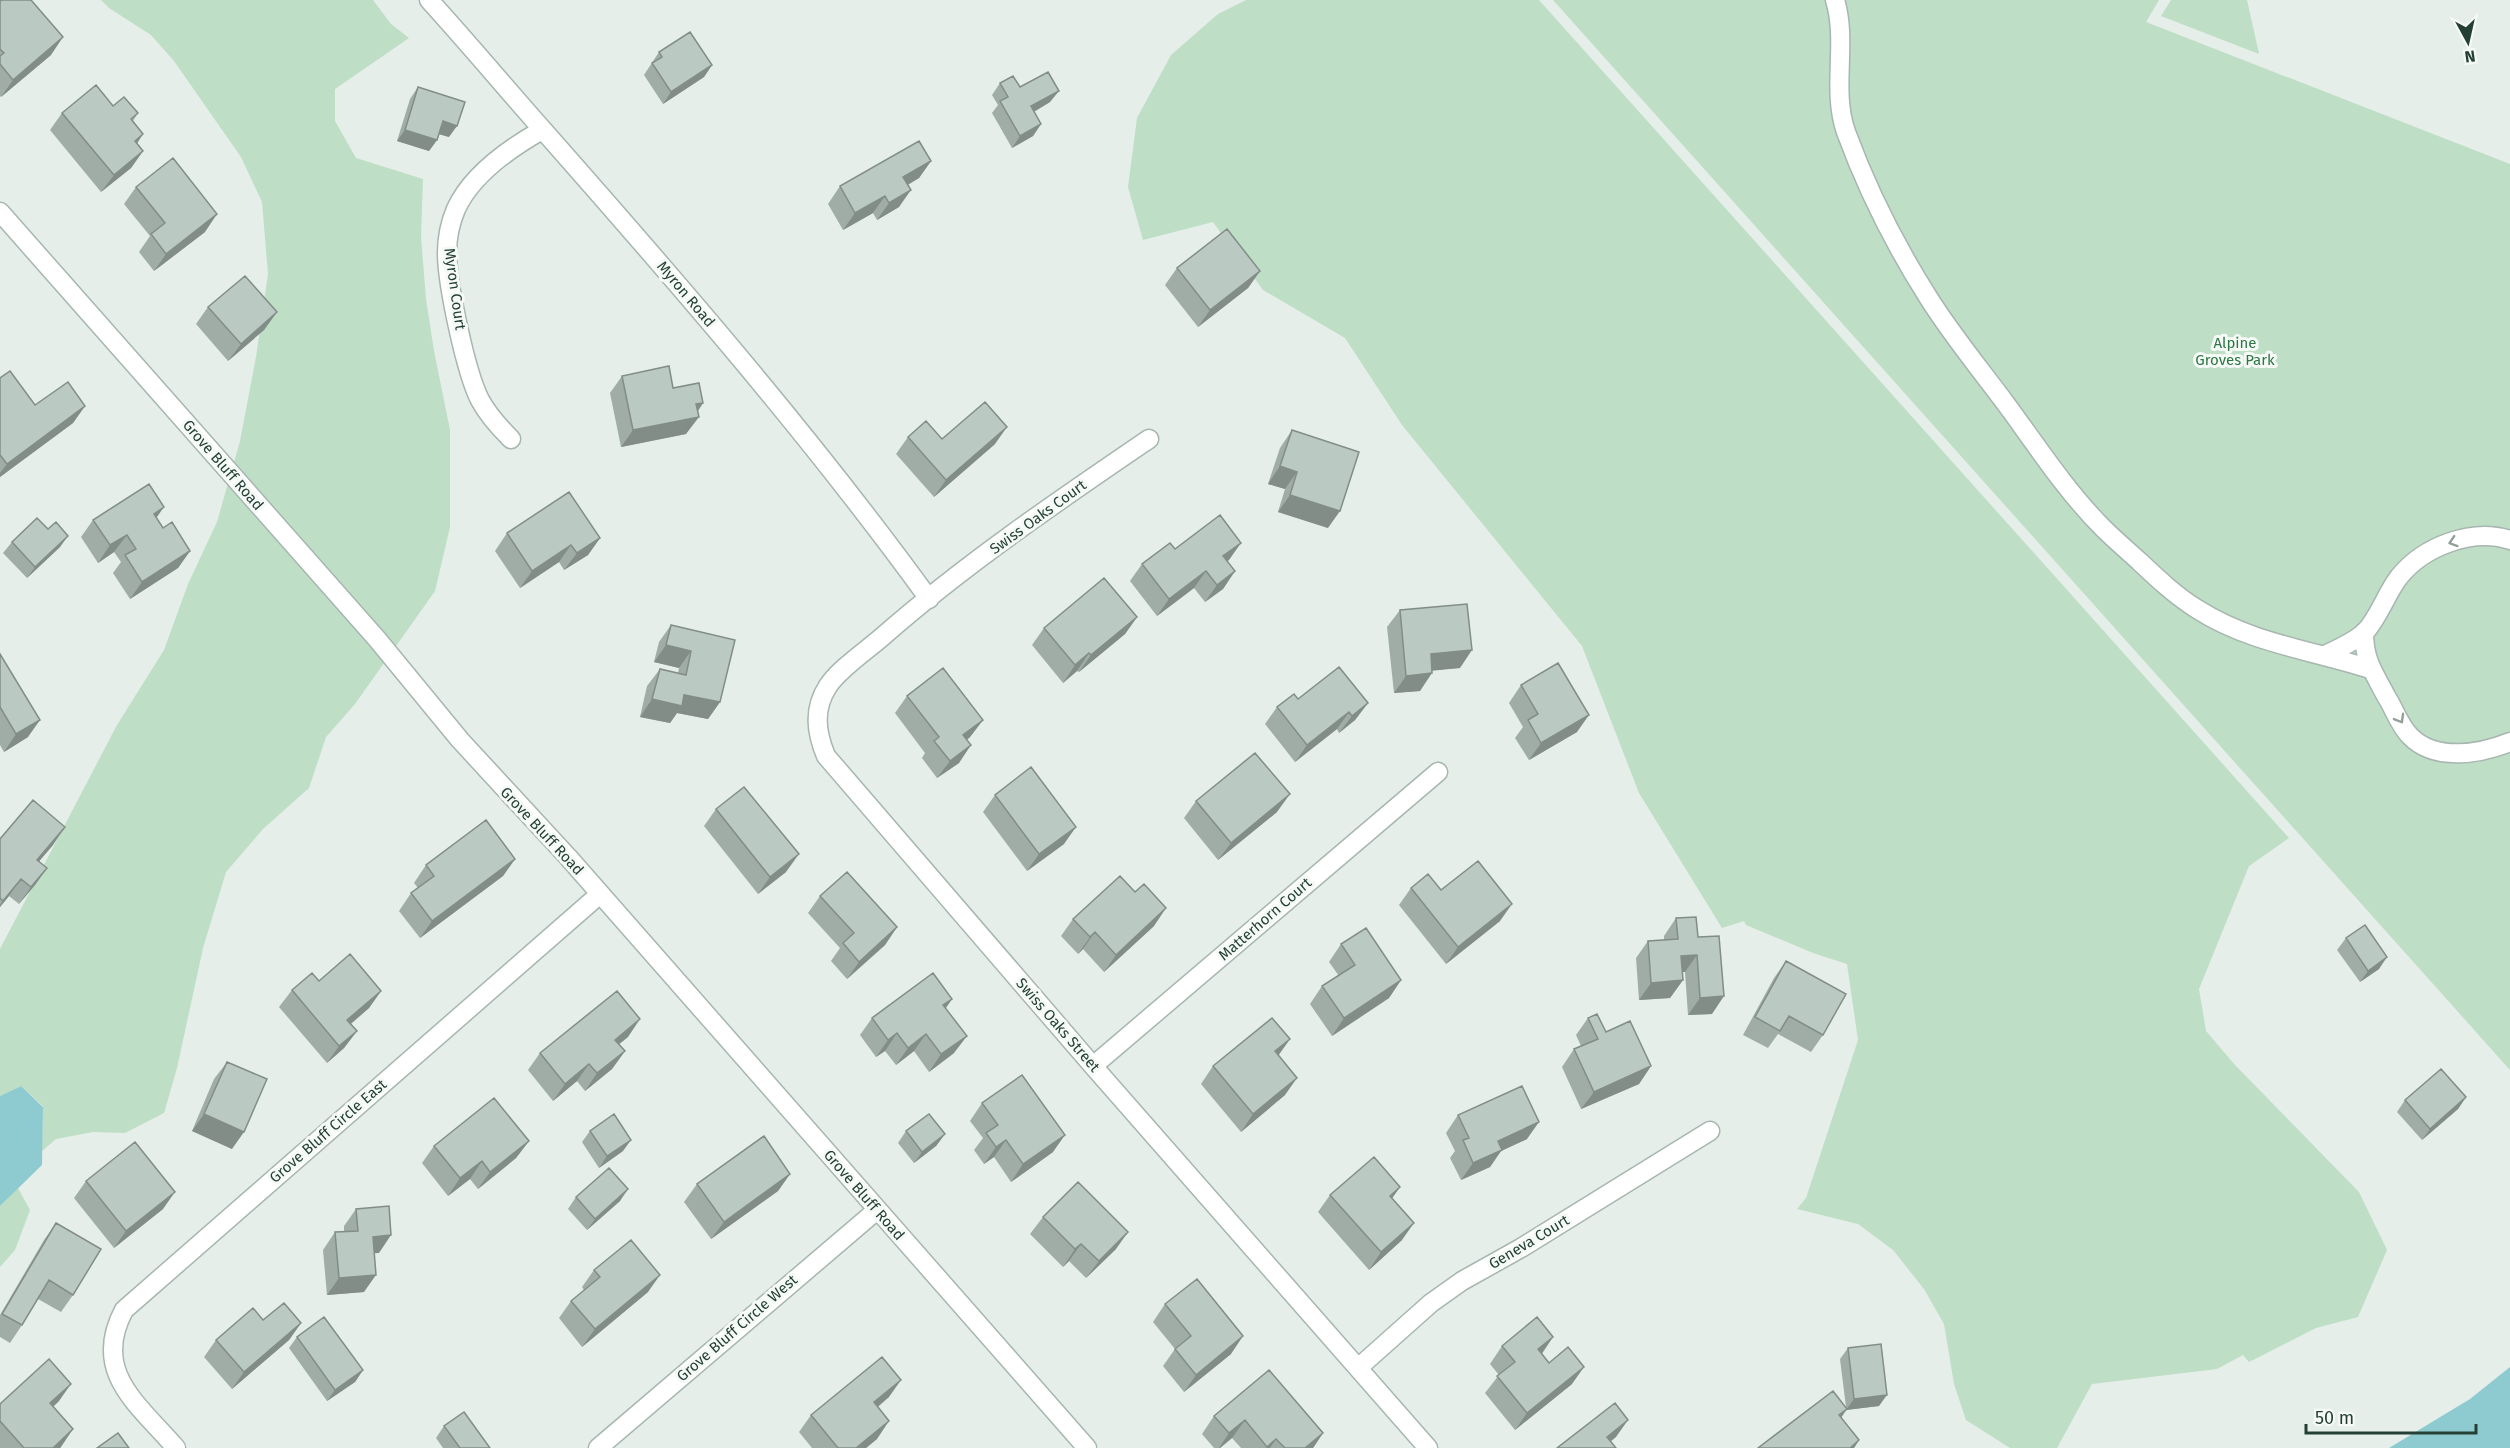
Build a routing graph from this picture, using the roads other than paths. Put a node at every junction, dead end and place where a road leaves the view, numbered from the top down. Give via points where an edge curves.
1 (429, 0) edge
2 (1834, 0) edge
3 (542, 130) junction
4 (0, 212) edge
5 (511, 439) dead end
6 (1149, 439) dead end
7 (2510, 540) edge
8 (929, 599) junction
9 (2364, 632) junction
10 (2325, 655) junction
11 (2370, 669) junction
12 (2510, 742) edge
13 (1438, 772) dead end
14 (600, 894) junction
15 (1093, 1066) junction
16 (1710, 1131) dead end
17 (877, 1210) junction
18 (1358, 1368) junction
19 (176, 1448) edge
20 (598, 1448) edge
21 (1087, 1448) edge
22 (1428, 1448) edge

1 - 3 street, Myron Road
2 - 10 street via 1839,14 1841,51 1839,107 1877,208 1928,297 2065,484 2102,527 2195,608 2246,634
3 - 5 street, Myron Court via 489,167 457,207 449,231 450,274 471,375 493,421
3 - 8 street, Myron Road via 735,352 870,517
4 - 14 street, Grove Bluff Road via 369,630 460,740
6 - 8 street, Swiss Oaks Court via 1045,510
7 -> 9 street via 2498,536 2456,539 2422,556 2400,576
8 - 15 street, Swiss Oaks Street via 828,686 820,702 819,739 826,756
9 - 10 street
9 - 11 street via 2364,651
10 - 11 street
11 -> 12 street via 2410,736 2424,745 2463,755
13 - 15 street, Matterhorn Court
14 - 17 street, Grove Bluff Road
14 - 19 street, Grove Bluff Circle East via 124,1310 112,1343 115,1369 128,1392
15 - 18 street, Swiss Oaks Street
16 - 18 street, Geneva Court via 1462,1281 1431,1303
17 - 20 street, Grove Bluff Circle West
17 - 21 street, Grove Bluff Road
18 - 22 street, Swiss Oaks Street

